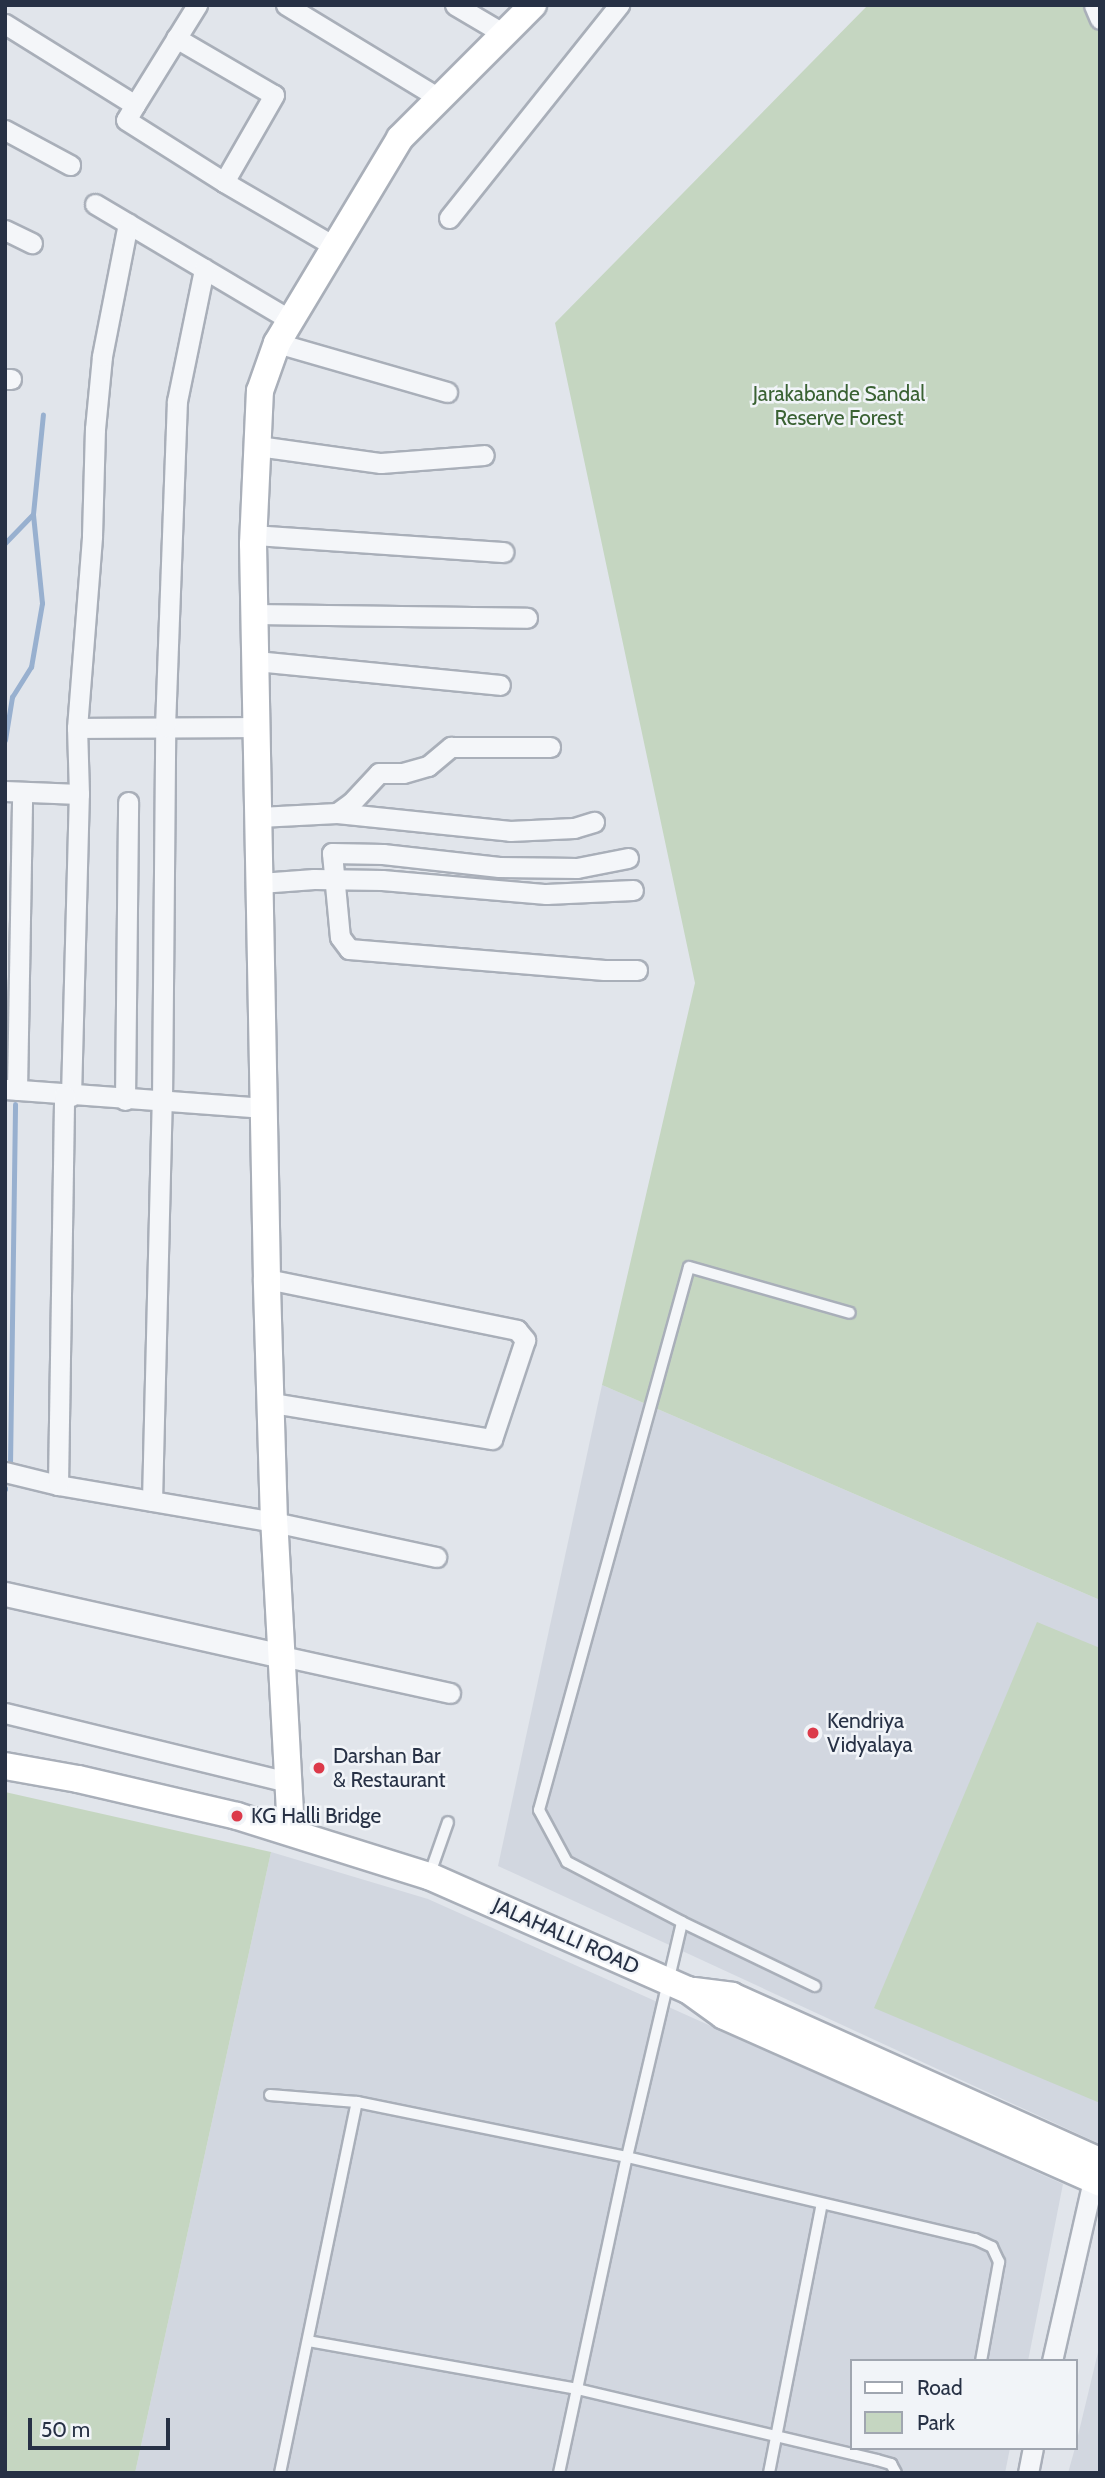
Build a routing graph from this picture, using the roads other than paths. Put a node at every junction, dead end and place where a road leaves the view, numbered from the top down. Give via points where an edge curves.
1 (197, 5) edge
2 (286, 5) edge
3 (455, 5) edge
4 (533, 5) edge
5 (619, 5) edge
6 (1094, 5) edge
7 (1100, 19) edge
8 (5, 24) edge
9 (504, 34) junction
10 (176, 38) junction
11 (439, 99) junction
12 (135, 105) junction
13 (5, 130) edge
14 (70, 165) dead end
15 (224, 182) junction
16 (96, 204) dead end
17 (449, 218) dead end
18 (128, 223) junction
19 (5, 230) edge
20 (32, 243) dead end
21 (334, 246) junction
22 (204, 269) junction
23 (284, 331) junction
24 (447, 392) dead end
25 (258, 446) junction
26 (484, 454) dead end
27 (254, 535) junction
28 (503, 552) dead end
29 (255, 614) junction
30 (527, 618) dead end
31 (256, 661) junction
32 (500, 685) dead end
33 (165, 727) junction
34 (257, 727) junction
35 (77, 728) junction
36 (550, 747) dead end
37 (14, 791) edge
38 (79, 794) junction
39 (128, 802) dead end
40 (337, 813) junction
41 (259, 817) junction
42 (594, 822) dead end
43 (628, 859) dead end
44 (333, 879) junction
45 (260, 883) junction
46 (634, 890) dead end
47 (637, 970) dead end
48 (11, 1090) edge
49 (68, 1096) junction
50 (125, 1100) junction
51 (162, 1102) junction
52 (265, 1108) junction
53 (267, 1279) junction
54 (850, 1313) dead end
55 (272, 1403) junction
56 (5, 1472) edge
57 (58, 1485) junction
58 (152, 1501) junction
59 (274, 1522) junction
60 (436, 1557) dead end
61 (5, 1594) edge
62 (282, 1656) junction
63 (450, 1693) dead end
64 (5, 1713) edge
65 (5, 1766) edge
66 (288, 1782) junction
67 (448, 1822) dead end
68 (291, 1830) junction
69 (429, 1876) junction
70 (682, 1922) junction
71 (678, 1985) junction
72 (815, 1986) dead end
73 (270, 2095) dead end
74 (357, 2102) junction
75 (626, 2157) junction
76 (1098, 2171) edge
77 (822, 2204) junction
78 (308, 2341) junction
79 (981, 2359) edge
80 (1052, 2359) edge
81 (577, 2389) junction
82 (776, 2438) junction
83 (1033, 2450) edge
84 (280, 2473) edge
85 (559, 2473) edge
86 (769, 2473) edge
87 (896, 2473) edge
88 (1028, 2473) edge

1 - 10 street
2 - 11 street
3 - 9 street
4 - 9 main road
5 - 17 street
6 - 7 street
8 - 12 street
9 - 11 main road
10 - 12 street
10 - 15 street via 274,95
11 - 21 main road via 400,138
12 - 15 street via 126,120
13 - 14 street
15 - 21 street
16 - 18 street
18 - 22 street
18 - 35 street via 97,405
19 - 20 street
21 - 23 main road
22 - 23 street
22 - 33 street via 177,401
23 - 24 street
23 - 25 main road via 260,391
25 - 26 street via 381,463
25 - 27 main road
27 - 28 street
27 - 29 main road
29 - 30 street
29 - 31 main road
31 - 32 street
31 - 34 main road
33 - 34 street
33 - 35 street
33 - 51 street
34 - 41 main road
35 - 38 street
36 - 40 street via 451,747 428,765 403,773 379,773
37 - 38 street
37 - 48 street
38 - 49 street
39 - 50 street
40 - 41 street
40 - 42 street via 510,831 574,828
41 - 45 main road
43 - 44 street via 577,868 499,867 332,853
44 - 45 street
44 - 46 street via 546,894
44 - 47 street via 340,937 349,949
45 - 52 main road
48 - 49 street
49 - 50 street
49 - 57 street
50 - 51 street
51 - 52 street
51 - 58 street
52 - 53 main road
53 - 55 main road
53 - 55 street via 517,1330 525,1340 492,1439
54 - 70 lane via 689,1267 539,1810 567,1862
55 - 59 main road
56 - 57 street
57 - 58 street
58 - 59 street
59 - 60 street
59 - 62 main road
61 - 62 street
62 - 63 street
62 - 66 main road
64 - 66 street
65 - 68 main road, JALAHALLI ROAD
66 - 68 main road
67 - 69 lane
68 - 69 main road, JALAHALLI ROAD
69 - 71 main road, JALAHALLI ROAD
70 - 71 lane
70 - 72 lane
71 - 75 lane
71 - 76 main road, JALAHALLI ROAD via 724,2016
73 - 74 lane
74 - 75 lane
74 - 78 lane
75 - 77 lane
75 - 81 lane
76 - 80 street
77 - 79 lane via 956,2233 992,2247 999,2262
77 - 82 lane
78 - 81 lane
78 - 84 lane
81 - 82 lane
81 - 85 lane
82 - 86 lane
82 - 87 lane via 891,2464
83 - 88 street

